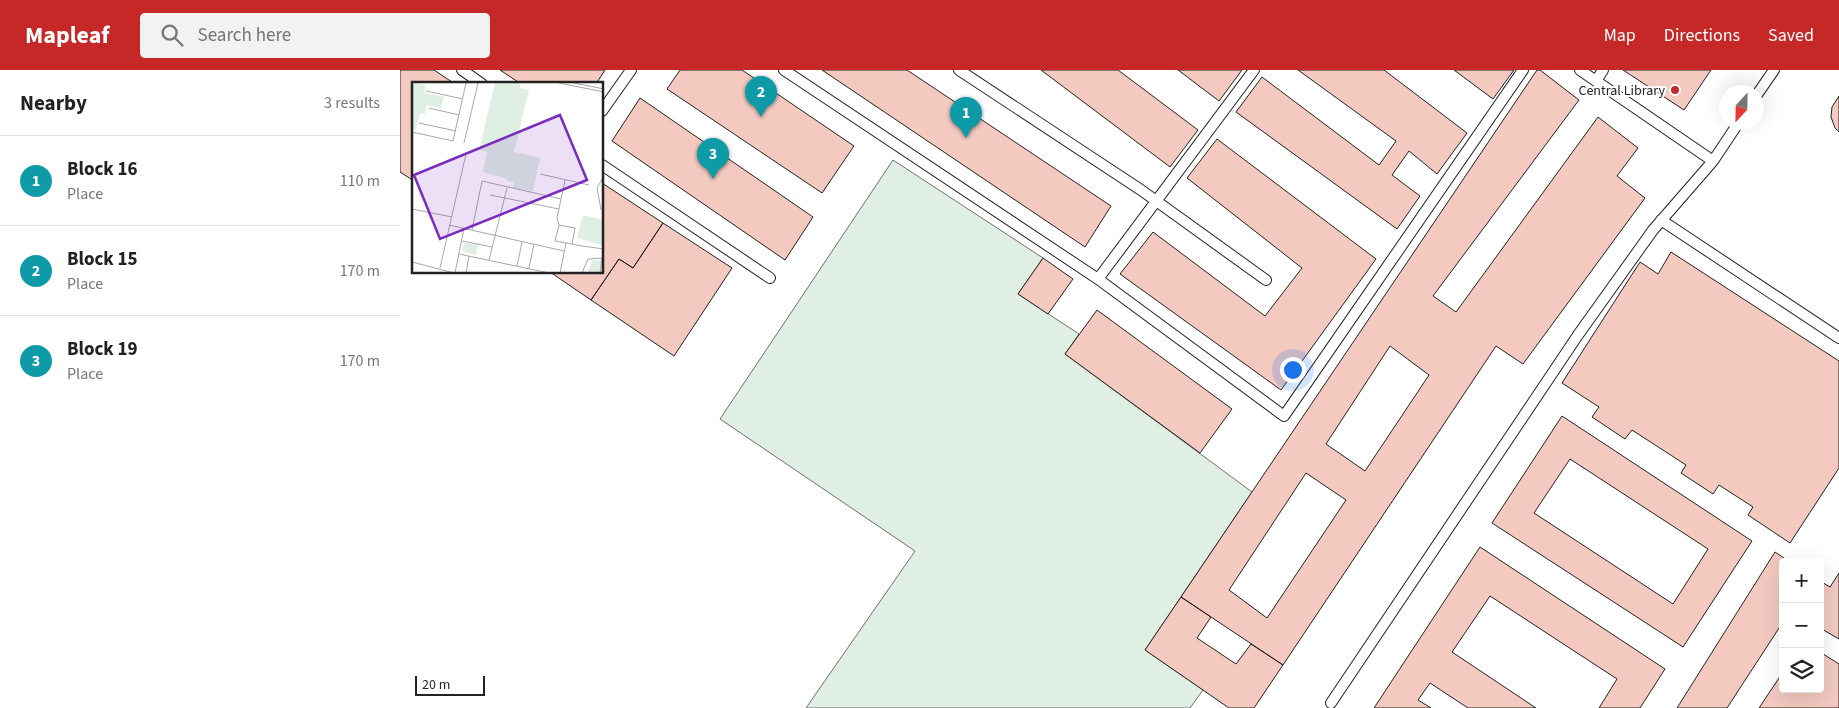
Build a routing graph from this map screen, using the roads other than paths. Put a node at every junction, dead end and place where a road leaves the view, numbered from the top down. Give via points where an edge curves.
1 (462, 70) edge
2 (631, 70) edge
3 (784, 70) edge
4 (959, 70) edge
5 (1254, 70) edge
6 (1523, 70) edge
7 (1580, 70) edge
8 (1603, 70) edge
9 (1774, 70) edge
10 (1596, 81) junction
11 (479, 82) edge
12 (1764, 85) edge
13 (604, 108) edge
14 (1733, 130) edge
15 (1712, 161) junction
16 (604, 166) edge
17 (1156, 201) junction
18 (1661, 220) junction
19 (770, 278) dead end
20 (1098, 279) junction
21 (1266, 280) dead end
22 (1839, 338) edge
23 (1331, 703) dead end

1 - 11 lane
2 - 13 lane
3 - 20 lane
4 - 17 lane
5 - 17 lane
6 - 20 lane via 1284,416
7 - 10 lane
8 - 10 lane
9 - 12 lane
10 - 15 lane
14 - 15 lane
15 - 18 lane
16 - 19 lane
17 - 20 lane
17 - 21 lane
18 - 22 lane
18 - 23 lane via 1578,336

